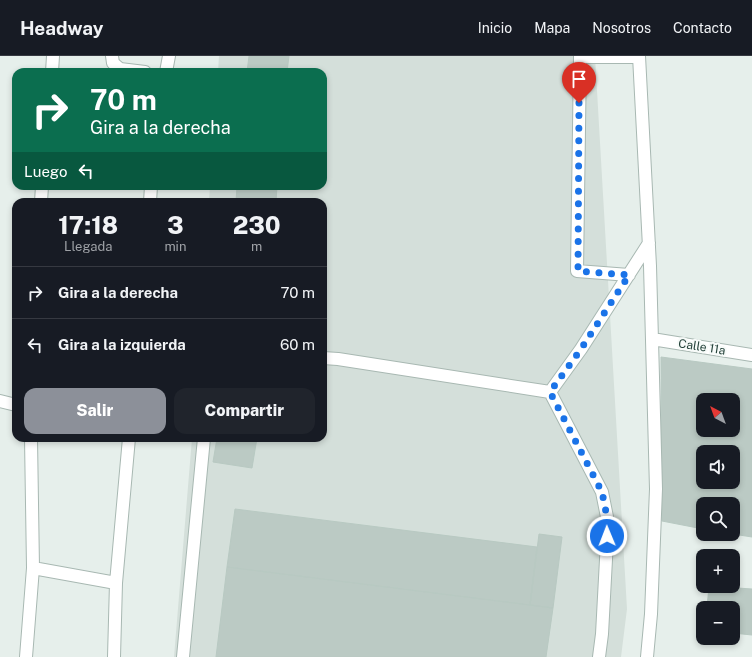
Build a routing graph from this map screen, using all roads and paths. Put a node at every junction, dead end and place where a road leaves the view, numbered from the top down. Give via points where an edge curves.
1 (53, 56) edge
2 (112, 56) edge
3 (169, 56) edge
4 (639, 56) edge
5 (52, 68) edge
6 (119, 68) edge
7 (167, 68) edge
8 (649, 243) junction
9 (629, 275) junction
10 (652, 339) junction
11 (752, 355) edge
12 (327, 358) edge
13 (550, 392) junction
14 (0, 401) edge
15 (12, 405) edge
16 (31, 442) edge
17 (129, 442) edge
18 (204, 442) edge
19 (33, 568) junction
20 (116, 583) junction
21 (26, 657) edge
22 (114, 657) edge
23 (183, 657) edge
24 (599, 657) edge
25 (647, 657) edge

1 - 5 street
2 - 6 street via 113,64
3 - 7 street
4 - 8 street
4 - 9 street via 580,57 578,271
8 - 9 street
8 - 10 street
9 - 13 street
10 - 11 street, Calle 11a
10 - 25 street via 656,489
12 - 13 street
13 - 24 street via 602,492 608,522
14 - 15 street
16 - 19 street
17 - 20 street
18 - 23 street
19 - 20 street
19 - 21 street
20 - 22 street

